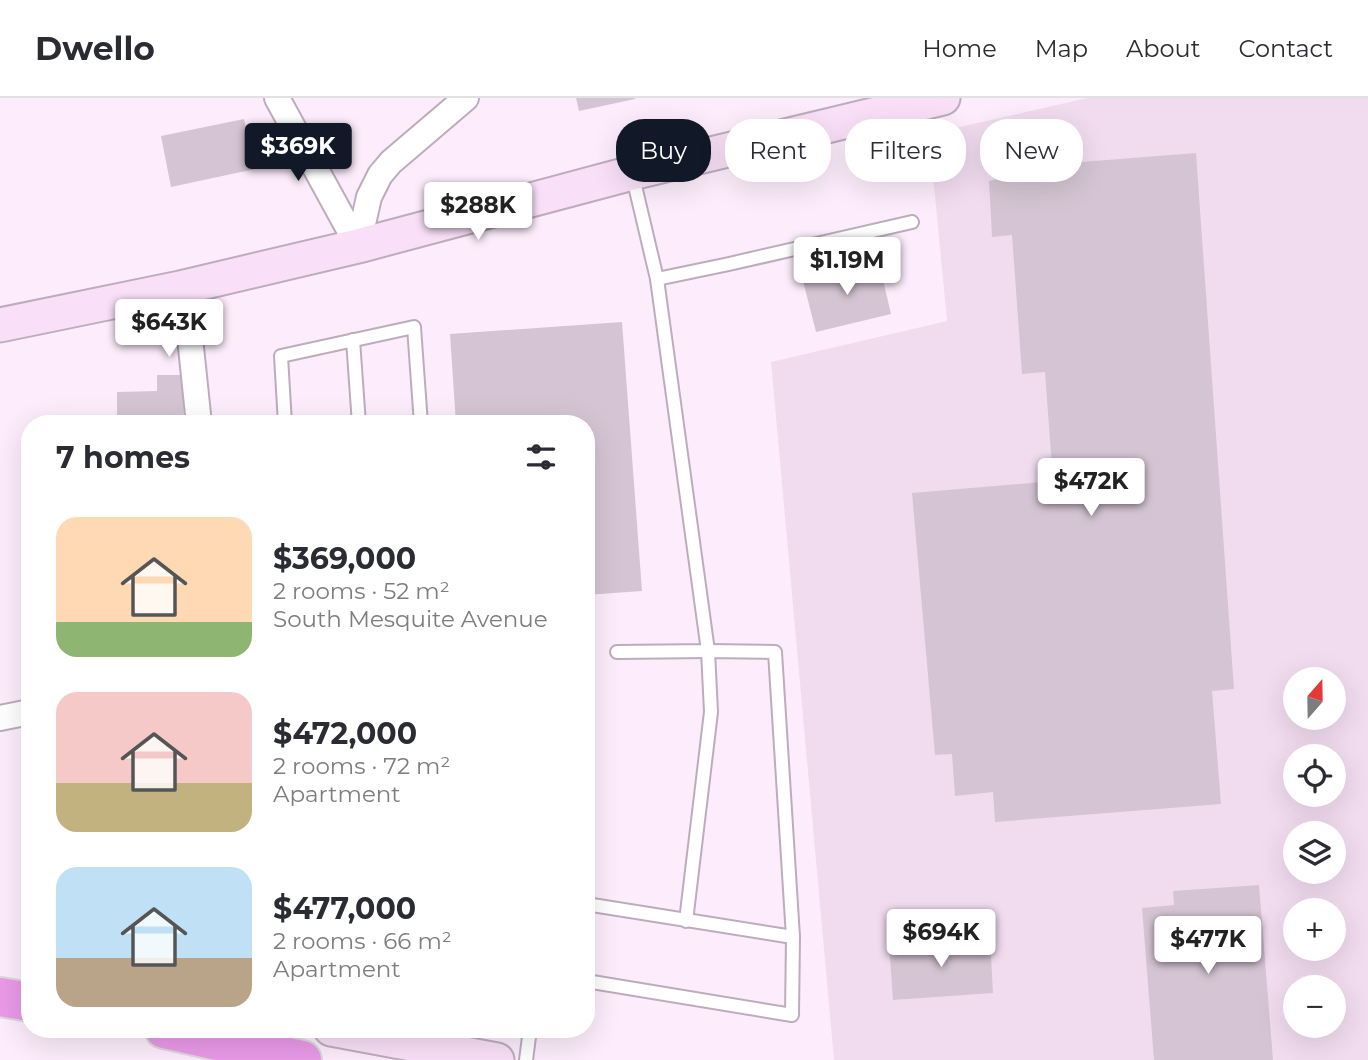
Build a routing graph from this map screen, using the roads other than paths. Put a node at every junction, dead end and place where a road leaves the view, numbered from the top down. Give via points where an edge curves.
1 (277, 98) edge
2 (466, 98) edge
3 (937, 99) edge
4 (711, 154) edge
5 (616, 177) edge
6 (634, 182) edge
7 (912, 222) dead end
8 (358, 246) junction
9 (657, 279) junction
10 (180, 288) junction
11 (0, 325) edge
12 (353, 340) junction
13 (198, 415) edge
14 (284, 415) edge
15 (358, 415) edge
16 (420, 415) edge
17 (708, 651) junction
18 (617, 652) dead end
19 (21, 714) edge
20 (0, 718) edge
21 (595, 906) edge
22 (686, 921) junction
23 (793, 937) junction
24 (0, 982) edge
25 (595, 982) edge
26 (21, 985) edge
27 (0, 997) edge
28 (21, 1000) edge
29 (204, 1038) edge
30 (379, 1038) edge
31 (529, 1038) edge
32 (302, 1060) edge
33 (497, 1060) edge
34 (526, 1060) edge

1 - 8 street
2 - 8 street via 380,175 369,197
3 - 4 main road
5 - 8 main road
6 - 9 lane
7 - 9 lane
8 - 10 main road
9 - 17 lane
10 - 11 main road
10 - 13 street
12 - 14 lane via 281,356
12 - 15 lane
12 - 16 lane via 414,327
17 - 18 lane
17 - 22 lane via 710,712
17 - 23 lane via 775,652
19 - 20 street
21 - 22 lane
22 - 23 lane
23 - 25 lane via 792,1015
24 - 26 main road
27 - 28 highway
29 - 32 highway
30 - 33 main road
31 - 34 lane

